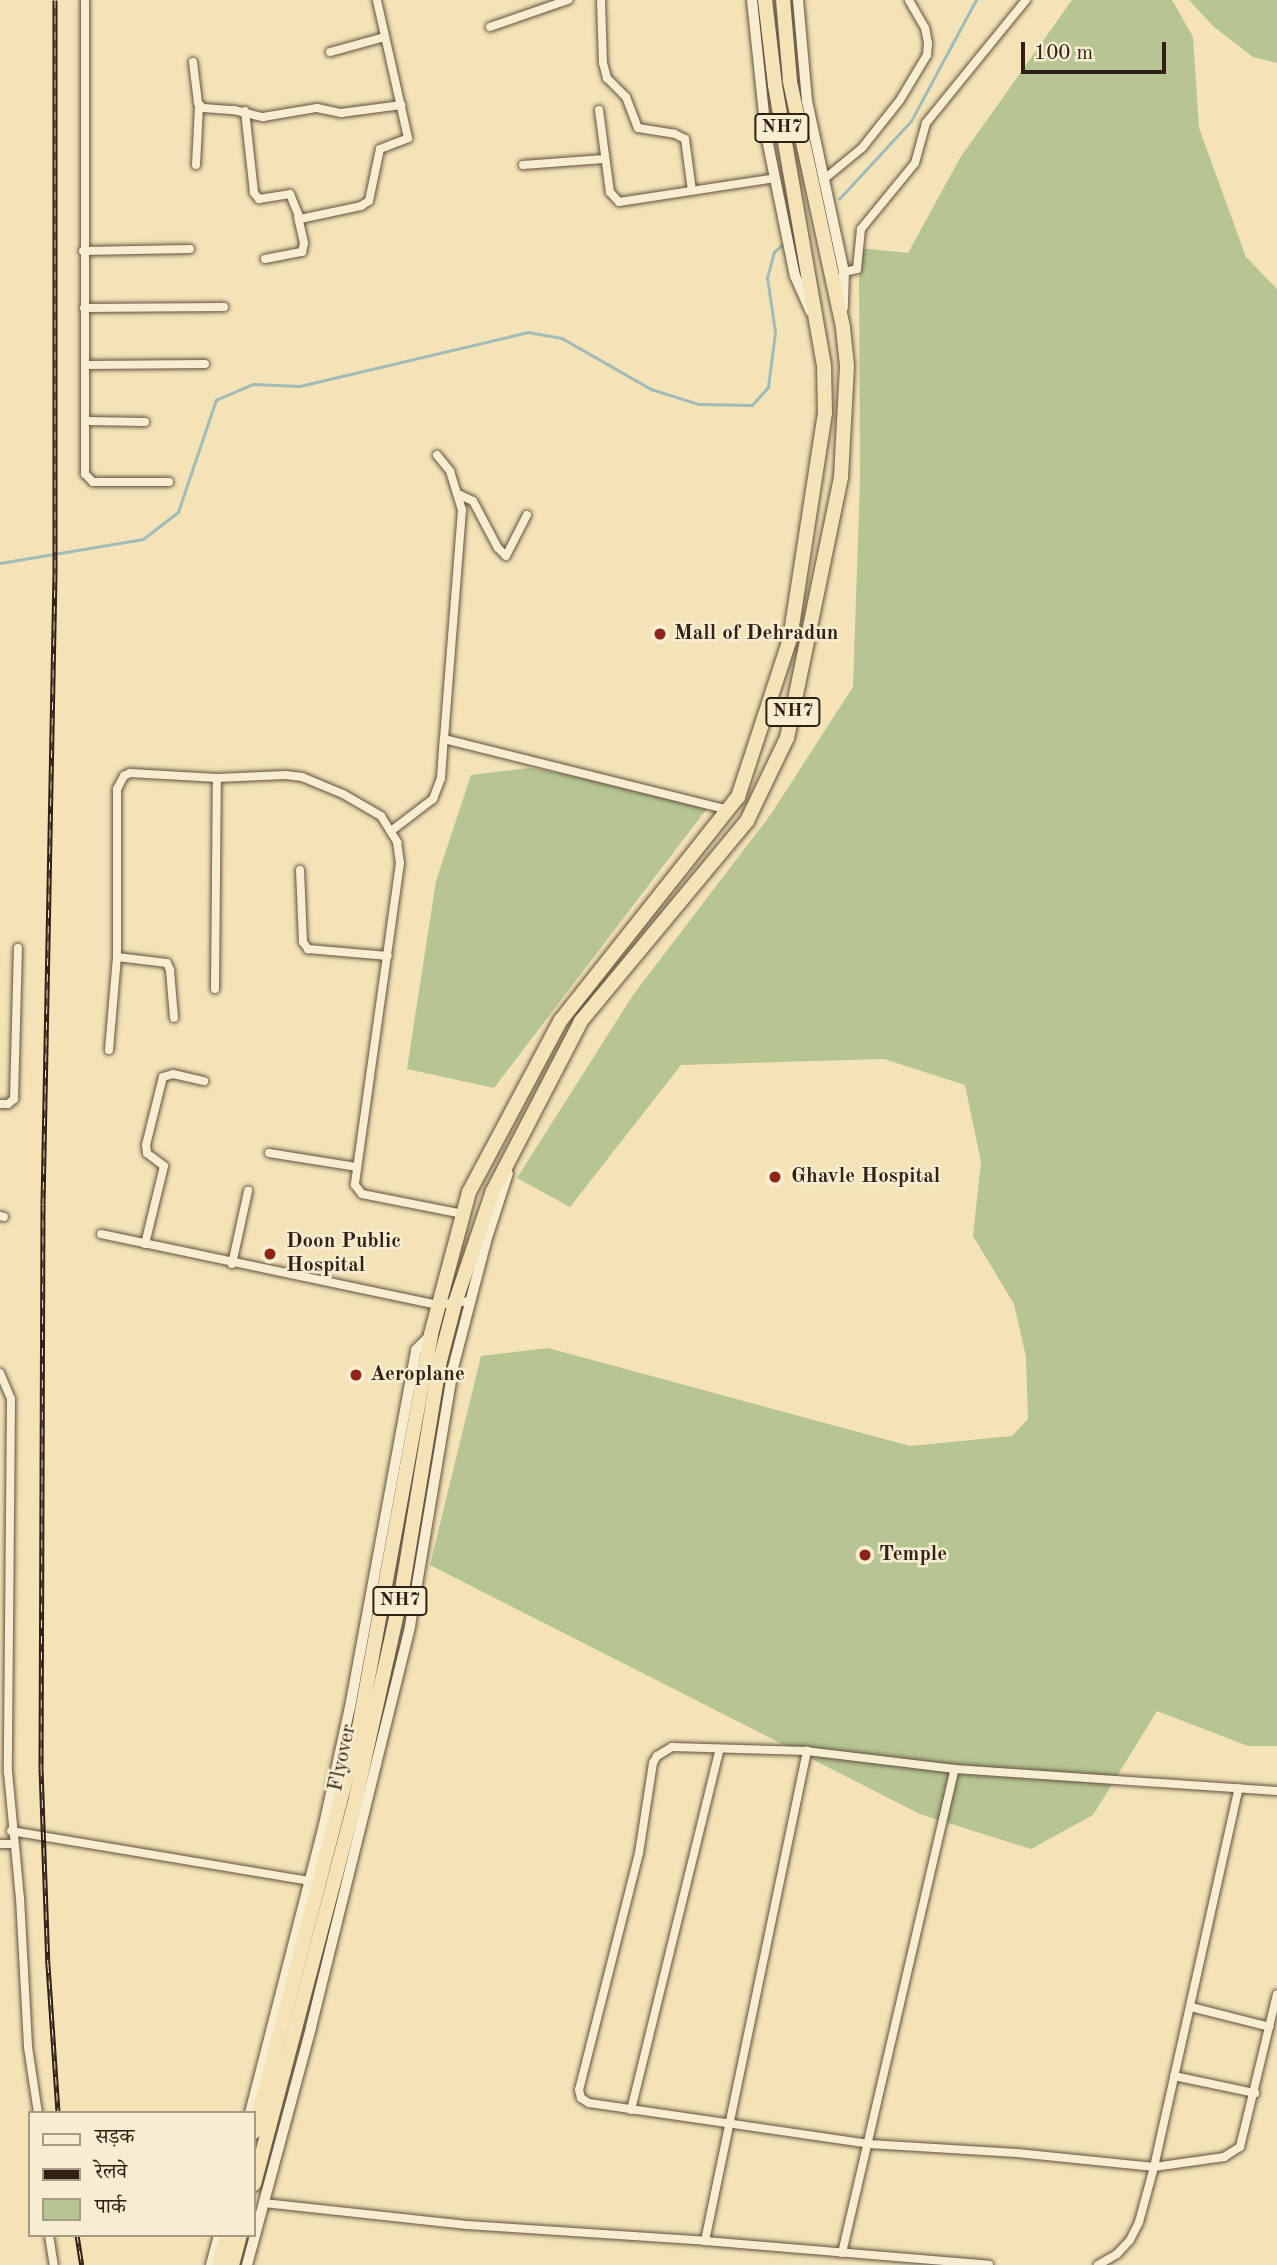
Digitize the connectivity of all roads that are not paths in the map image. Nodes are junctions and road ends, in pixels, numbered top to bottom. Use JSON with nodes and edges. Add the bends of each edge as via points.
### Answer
{"nodes":[{"id":1,"x":85,"y":0,"type":"edge"},
{"id":2,"x":377,"y":0,"type":"edge"},
{"id":3,"x":568,"y":0,"type":"edge"},
{"id":4,"x":601,"y":0,"type":"edge"},
{"id":5,"x":752,"y":0,"type":"edge"},
{"id":6,"x":765,"y":0,"type":"edge"},
{"id":7,"x":783,"y":0,"type":"edge"},
{"id":8,"x":798,"y":0,"type":"edge"},
{"id":9,"x":909,"y":0,"type":"edge"},
{"id":10,"x":1026,"y":0,"type":"edge"},
{"id":11,"x":490,"y":27,"type":"dead end"},
{"id":12,"x":385,"y":37,"type":"junction"},
{"id":13,"x":330,"y":52,"type":"dead end"},
{"id":14,"x":193,"y":62,"type":"dead end"},
{"id":15,"x":401,"y":105,"type":"junction"},
{"id":16,"x":199,"y":106,"type":"junction"},
{"id":17,"x":599,"y":110,"type":"dead end"},
{"id":18,"x":245,"y":111,"type":"junction"},
{"id":19,"x":604,"y":159,"type":"junction"},
{"id":20,"x":197,"y":165,"type":"dead end"},
{"id":21,"x":523,"y":165,"type":"dead end"},
{"id":22,"x":775,"y":178,"type":"junction"},
{"id":23,"x":823,"y":180,"type":"junction"},
{"id":24,"x":692,"y":191,"type":"junction"},
{"id":25,"x":298,"y":218,"type":"junction"},
{"id":26,"x":190,"y":249,"type":"dead end"},
{"id":27,"x":83,"y":251,"type":"junction"},
{"id":28,"x":265,"y":259,"type":"dead end"},
{"id":29,"x":844,"y":272,"type":"junction"},
{"id":30,"x":224,"y":307,"type":"dead end"},
{"id":31,"x":84,"y":309,"type":"junction"},
{"id":32,"x":843,"y":327,"type":"junction"},
{"id":33,"x":819,"y":331,"type":"junction"},
{"id":34,"x":205,"y":364,"type":"dead end"},
{"id":35,"x":86,"y":365,"type":"junction"},
{"id":36,"x":86,"y":421,"type":"junction"},
{"id":37,"x":145,"y":422,"type":"dead end"},
{"id":38,"x":437,"y":455,"type":"dead end"},
{"id":39,"x":169,"y":482,"type":"dead end"},
{"id":40,"x":460,"y":495,"type":"junction"},
{"id":41,"x":527,"y":515,"type":"dead end"},
{"id":42,"x":444,"y":738,"type":"junction"},
{"id":43,"x":217,"y":778,"type":"junction"},
{"id":44,"x":728,"y":810,"type":"junction"},
{"id":45,"x":391,"y":831,"type":"junction"},
{"id":46,"x":300,"y":870,"type":"dead end"},
{"id":47,"x":18,"y":948,"type":"dead end"},
{"id":48,"x":388,"y":956,"type":"junction"},
{"id":49,"x":117,"y":957,"type":"junction"},
{"id":50,"x":215,"y":989,"type":"dead end"},
{"id":51,"x":174,"y":1018,"type":"dead end"},
{"id":52,"x":109,"y":1050,"type":"dead end"},
{"id":53,"x":204,"y":1081,"type":"dead end"},
{"id":54,"x":0,"y":1104,"type":"edge"},
{"id":55,"x":521,"y":1138,"type":"junction"},
{"id":56,"x":269,"y":1153,"type":"dead end"},
{"id":57,"x":356,"y":1167,"type":"junction"},
{"id":58,"x":248,"y":1191,"type":"dead end"},
{"id":59,"x":463,"y":1214,"type":"junction"},
{"id":60,"x":101,"y":1234,"type":"dead end"},
{"id":61,"x":145,"y":1244,"type":"junction"},
{"id":62,"x":232,"y":1264,"type":"junction"},
{"id":63,"x":470,"y":1301,"type":"junction"},
{"id":64,"x":454,"y":1304,"type":"junction"},
{"id":65,"x":437,"y":1305,"type":"junction"},
{"id":66,"x":431,"y":1334,"type":"junction"},
{"id":67,"x":0,"y":1373,"type":"edge"},
{"id":68,"x":11,"y":1451,"type":"junction"},
{"id":69,"x":0,"y":1452,"type":"edge"},
{"id":70,"x":3,"y":1710,"type":"edge"},
{"id":71,"x":720,"y":1748,"type":"junction"},
{"id":72,"x":807,"y":1751,"type":"junction"},
{"id":73,"x":955,"y":1769,"type":"junction"},
{"id":74,"x":4,"y":1772,"type":"edge"},
{"id":75,"x":1239,"y":1788,"type":"junction"},
{"id":76,"x":1277,"y":1791,"type":"edge"},
{"id":77,"x":11,"y":1831,"type":"junction"},
{"id":78,"x":0,"y":1844,"type":"edge"},
{"id":79,"x":13,"y":1844,"type":"junction"},
{"id":80,"x":333,"y":1860,"type":"junction"},
{"id":81,"x":309,"y":1881,"type":"junction"},
{"id":82,"x":1277,"y":1994,"type":"edge"},
{"id":83,"x":1191,"y":2007,"type":"junction"},
{"id":84,"x":1270,"y":2027,"type":"junction"},
{"id":85,"x":1174,"y":2076,"type":"junction"},
{"id":86,"x":1255,"y":2094,"type":"junction"},
{"id":87,"x":631,"y":2110,"type":"junction"},
{"id":88,"x":38,"y":2111,"type":"edge"},
{"id":89,"x":251,"y":2111,"type":"edge"},
{"id":90,"x":729,"y":2122,"type":"junction"},
{"id":91,"x":256,"y":2125,"type":"edge"},
{"id":92,"x":869,"y":2144,"type":"junction"},
{"id":93,"x":1154,"y":2167,"type":"junction"},
{"id":94,"x":256,"y":2176,"type":"edge"},
{"id":95,"x":264,"y":2203,"type":"junction"},
{"id":96,"x":256,"y":2232,"type":"edge"},
{"id":97,"x":49,"y":2237,"type":"edge"},
{"id":98,"x":218,"y":2237,"type":"edge"},
{"id":99,"x":226,"y":2237,"type":"edge"},
{"id":100,"x":239,"y":2237,"type":"edge"},
{"id":101,"x":255,"y":2237,"type":"edge"},
{"id":102,"x":705,"y":2241,"type":"junction"},
{"id":103,"x":842,"y":2253,"type":"junction"},
{"id":104,"x":54,"y":2265,"type":"edge"},
{"id":105,"x":211,"y":2265,"type":"edge"},
{"id":106,"x":219,"y":2265,"type":"edge"},
{"id":107,"x":232,"y":2265,"type":"edge"},
{"id":108,"x":247,"y":2265,"type":"edge"},
{"id":109,"x":989,"y":2265,"type":"edge"},
{"id":110,"x":1098,"y":2265,"type":"edge"}],
"edges":[{"from":1,"to":27,"type":"street"},
{"from":2,"to":12,"type":"street"},
{"from":3,"to":11,"type":"street"},
{"from":4,"to":24,"type":"street","via":[[607,78],[626,97],[638,128],[685,139]]},
{"from":5,"to":22,"type":"street"},
{"from":6,"to":33,"type":"highway","number":"NH7","via":[[775,85]]},
{"from":7,"to":32,"type":"highway","number":"NH7","via":[[790,81]]},
{"from":8,"to":23,"type":"street","via":[[807,101]]},
{"from":9,"to":23,"type":"street","via":[[925,29],[927,55],[900,100],[862,148]]},
{"from":10,"to":29,"type":"street","via":[[926,123],[915,163],[861,229],[857,269]]},
{"from":12,"to":13,"type":"street"},
{"from":12,"to":15,"type":"street"},
{"from":14,"to":16,"type":"street"},
{"from":15,"to":18,"type":"street","via":[[341,113],[317,108],[263,117]]},
{"from":15,"to":25,"type":"street","via":[[408,138],[380,149],[369,201]]},
{"from":16,"to":18,"type":"street"},
{"from":16,"to":20,"type":"street"},
{"from":17,"to":19,"type":"street"},
{"from":18,"to":25,"type":"street","via":[[254,193],[262,200],[290,194]]},
{"from":19,"to":21,"type":"street"},
{"from":19,"to":24,"type":"street","via":[[610,192],[619,201]]},
{"from":22,"to":24,"type":"street"},
{"from":22,"to":33,"type":"street","via":[[795,276]]},
{"from":23,"to":29,"type":"street"},
{"from":25,"to":28,"type":"street","via":[[302,253]]},
{"from":26,"to":27,"type":"street"},
{"from":27,"to":31,"type":"street"},
{"from":29,"to":32,"type":"street"},
{"from":30,"to":31,"type":"street"},
{"from":31,"to":35,"type":"street"},
{"from":32,"to":55,"type":"highway","number":"NH7","via":[[847,402],[841,477],[787,738],[747,821],[582,1021]]},
{"from":33,"to":44,"type":"highway","number":"NH7","via":[[825,413],[790,639],[738,797]]},
{"from":34,"to":35,"type":"street"},
{"from":35,"to":36,"type":"street"},
{"from":36,"to":37,"type":"street"},
{"from":36,"to":39,"type":"street","via":[[85,474],[89,481]]},
{"from":38,"to":40,"type":"street"},
{"from":40,"to":41,"type":"street","via":[[473,501],[506,556]]},
{"from":40,"to":42,"type":"street"},
{"from":42,"to":44,"type":"street"},
{"from":42,"to":45,"type":"street","via":[[441,778],[433,799]]},
{"from":43,"to":45,"type":"street","via":[[302,777],[363,804],[381,816]]},
{"from":43,"to":49,"type":"street","via":[[130,773],[119,782]]},
{"from":43,"to":50,"type":"street"},
{"from":44,"to":59,"type":"highway","number":"NH7","via":[[561,1020],[469,1192]]},
{"from":45,"to":48,"type":"street","via":[[400,863]]},
{"from":46,"to":48,"type":"street","via":[[307,950]]},
{"from":47,"to":54,"type":"street","via":[[14,1099]]},
{"from":48,"to":57,"type":"street"},
{"from":49,"to":51,"type":"street","via":[[167,963]]},
{"from":49,"to":52,"type":"street"},
{"from":53,"to":61,"type":"street","via":[[173,1074],[163,1077],[146,1145],[147,1153],[164,1166]]},
{"from":55,"to":63,"type":"street"},
{"from":55,"to":64,"type":"highway","number":"NH7","via":[[493,1191]]},
{"from":56,"to":57,"type":"street"},
{"from":57,"to":59,"type":"street","via":[[355,1185],[362,1194]]},
{"from":58,"to":62,"type":"street"},
{"from":59,"to":65,"type":"highway","number":"NH7"},
{"from":60,"to":61,"type":"street"},
{"from":61,"to":62,"type":"street"},
{"from":62,"to":65,"type":"street"},
{"from":63,"to":64,"type":"street"},
{"from":63,"to":95,"type":"street","via":[[453,1368],[410,1626]]},
{"from":64,"to":65,"type":"street"},
{"from":64,"to":80,"type":"highway","name":"Flyover","number":"NH7","via":[[401,1596]]},
{"from":65,"to":66,"type":"highway","number":"NH7"},
{"from":66,"to":80,"type":"highway","name":"Flyover","number":"NH7"},
{"from":66,"to":81,"type":"street","via":[[416,1350],[350,1707]]},
{"from":67,"to":68,"type":"street","via":[[11,1399]]},
{"from":68,"to":69,"type":"street"},
{"from":68,"to":70,"type":"street"},
{"from":70,"to":74,"type":"street"},
{"from":71,"to":72,"type":"street"},
{"from":71,"to":87,"type":"street"},
{"from":71,"to":87,"type":"street","via":[[672,1747],[653,1763],[639,1853],[579,2090],[589,2103]]},
{"from":72,"to":73,"type":"street"},
{"from":72,"to":90,"type":"street"},
{"from":73,"to":75,"type":"street"},
{"from":73,"to":92,"type":"street"},
{"from":74,"to":77,"type":"street"},
{"from":75,"to":76,"type":"street"},
{"from":75,"to":83,"type":"street"},
{"from":77,"to":79,"type":"street"},
{"from":77,"to":81,"type":"street"},
{"from":78,"to":79,"type":"street"},
{"from":79,"to":88,"type":"street","via":[[28,2047]]},
{"from":80,"to":91,"type":"highway","name":"Flyover","number":"NH7"},
{"from":80,"to":94,"type":"highway","name":"Flyover","number":"NH7"},
{"from":81,"to":89,"type":"street"},
{"from":82,"to":84,"type":"street"},
{"from":83,"to":84,"type":"street"},
{"from":83,"to":85,"type":"street"},
{"from":84,"to":86,"type":"street"},
{"from":85,"to":86,"type":"street"},
{"from":85,"to":93,"type":"street"},
{"from":86,"to":93,"type":"street","via":[[1244,2139],[1233,2153]]},
{"from":87,"to":90,"type":"street"},
{"from":90,"to":92,"type":"street"},
{"from":90,"to":102,"type":"street"},
{"from":92,"to":93,"type":"street"},
{"from":92,"to":103,"type":"street"},
{"from":93,"to":110,"type":"street","via":[[1130,2239]]},
{"from":95,"to":96,"type":"street"},
{"from":95,"to":102,"type":"street","via":[[467,2225]]},
{"from":97,"to":104,"type":"street"},
{"from":98,"to":105,"type":"street"},
{"from":99,"to":106,"type":"highway"},
{"from":100,"to":107,"type":"highway"},
{"from":101,"to":108,"type":"street"},
{"from":102,"to":103,"type":"street"},
{"from":103,"to":109,"type":"street"}]}
